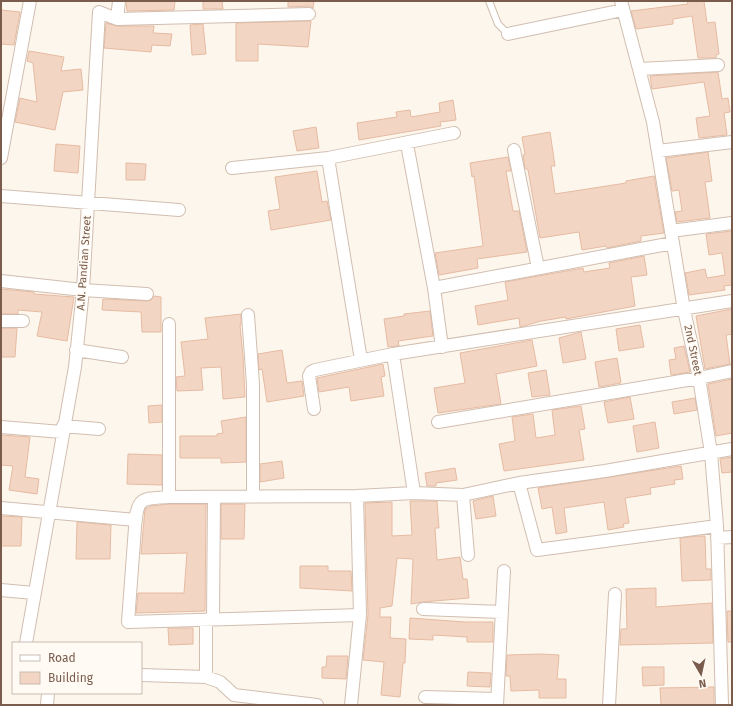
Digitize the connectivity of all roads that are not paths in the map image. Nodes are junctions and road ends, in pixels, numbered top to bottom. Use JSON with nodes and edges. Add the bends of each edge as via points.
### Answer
{"nodes":[{"id":1,"x":30,"y":1,"type":"edge"},
{"id":2,"x":119,"y":1,"type":"edge"},
{"id":3,"x":488,"y":1,"type":"edge"},
{"id":4,"x":622,"y":5,"type":"edge"},
{"id":5,"x":309,"y":14,"type":"dead end"},
{"id":6,"x":117,"y":19,"type":"junction"},
{"id":7,"x":508,"y":34,"type":"joint"},
{"id":8,"x":718,"y":65,"type":"dead end"},
{"id":9,"x":639,"y":69,"type":"junction"},
{"id":10,"x":454,"y":133,"type":"dead end"},
{"id":11,"x":732,"y":142,"type":"edge"},
{"id":12,"x":407,"y":144,"type":"junction"},
{"id":13,"x":514,"y":150,"type":"dead end"},
{"id":14,"x":658,"y":151,"type":"junction"},
{"id":15,"x":1,"y":158,"type":"edge"},
{"id":16,"x":328,"y":158,"type":"junction"},
{"id":17,"x":232,"y":168,"type":"dead end"},
{"id":18,"x":1,"y":196,"type":"edge"},
{"id":19,"x":88,"y":202,"type":"junction"},
{"id":20,"x":179,"y":210,"type":"dead end"},
{"id":21,"x":732,"y":223,"type":"edge"},
{"id":22,"x":671,"y":231,"type":"junction"},
{"id":23,"x":673,"y":243,"type":"junction"},
{"id":24,"x":538,"y":268,"type":"junction"},
{"id":25,"x":1,"y":281,"type":"edge"},
{"id":26,"x":434,"y":288,"type":"junction"},
{"id":27,"x":83,"y":290,"type":"junction"},
{"id":28,"x":147,"y":294,"type":"dead end"},
{"id":29,"x":732,"y":301,"type":"edge"},
{"id":30,"x":684,"y":310,"type":"junction"},
{"id":31,"x":248,"y":315,"type":"dead end"},
{"id":32,"x":1,"y":321,"type":"edge"},
{"id":33,"x":23,"y":321,"type":"dead end"},
{"id":34,"x":169,"y":324,"type":"dead end"},
{"id":35,"x":442,"y":348,"type":"junction"},
{"id":36,"x":76,"y":350,"type":"junction"},
{"id":37,"x":393,"y":354,"type":"junction"},
{"id":38,"x":122,"y":357,"type":"dead end"},
{"id":39,"x":361,"y":360,"type":"junction"},
{"id":40,"x":732,"y":371,"type":"edge"},
{"id":41,"x":699,"y":378,"type":"junction"},
{"id":42,"x":314,"y":409,"type":"dead end"},
{"id":43,"x":438,"y":422,"type":"dead end"},
{"id":44,"x":1,"y":427,"type":"edge"},
{"id":45,"x":63,"y":429,"type":"junction"},
{"id":46,"x":99,"y":429,"type":"dead end"},
{"id":47,"x":732,"y":449,"type":"edge"},
{"id":48,"x":711,"y":453,"type":"junction"},
{"id":49,"x":519,"y":483,"type":"junction"},
{"id":50,"x":414,"y":493,"type":"junction"},
{"id":51,"x":463,"y":495,"type":"junction"},
{"id":52,"x":214,"y":496,"type":"junction"},
{"id":53,"x":253,"y":496,"type":"junction"},
{"id":54,"x":357,"y":496,"type":"junction"},
{"id":55,"x":169,"y":497,"type":"junction"},
{"id":56,"x":1,"y":508,"type":"edge"},
{"id":57,"x":50,"y":513,"type":"junction"},
{"id":58,"x":136,"y":514,"type":"junction"},
{"id":59,"x":717,"y":532,"type":"junction"},
{"id":60,"x":732,"y":538,"type":"edge"},
{"id":61,"x":468,"y":555,"type":"dead end"},
{"id":62,"x":504,"y":571,"type":"dead end"},
{"id":63,"x":1,"y":590,"type":"edge"},
{"id":64,"x":34,"y":592,"type":"junction"},
{"id":65,"x":616,"y":594,"type":"dead end"},
{"id":66,"x":726,"y":606,"type":"edge"},
{"id":67,"x":423,"y":608,"type":"dead end"},
{"id":68,"x":502,"y":612,"type":"junction"},
{"id":69,"x":360,"y":615,"type":"junction"},
{"id":70,"x":209,"y":620,"type":"junction"},
{"id":71,"x":26,"y":642,"type":"edge"},
{"id":72,"x":727,"y":671,"type":"edge"},
{"id":73,"x":142,"y":675,"type":"edge"},
{"id":74,"x":206,"y":677,"type":"junction"},
{"id":75,"x":48,"y":694,"type":"edge"},
{"id":76,"x":425,"y":697,"type":"dead end"},
{"id":77,"x":497,"y":702,"type":"edge"},
{"id":78,"x":47,"y":705,"type":"edge"},
{"id":79,"x":317,"y":705,"type":"edge"},
{"id":80,"x":350,"y":705,"type":"edge"},
{"id":81,"x":609,"y":705,"type":"edge"},
{"id":82,"x":722,"y":705,"type":"edge"}],
"edges":[{"from":1,"to":15,"type":"street"},
{"from":2,"to":6,"type":"street"},
{"from":3,"to":7,"type":"lane","via":[[498,24]]},
{"from":4,"to":7,"type":"street"},
{"from":4,"to":9,"type":"street","name":"2nd Street"},
{"from":5,"to":6,"type":"street"},
{"from":6,"to":19,"type":"street","name":"A.N. Pandian Street","via":[[99,12]]},
{"from":8,"to":9,"type":"street"},
{"from":9,"to":14,"type":"street","name":"2nd Street"},
{"from":10,"to":12,"type":"street"},
{"from":11,"to":14,"type":"street"},
{"from":12,"to":16,"type":"street"},
{"from":12,"to":26,"type":"street"},
{"from":13,"to":24,"type":"street"},
{"from":14,"to":22,"type":"street","name":"2nd Street"},
{"from":16,"to":17,"type":"street"},
{"from":16,"to":39,"type":"street"},
{"from":18,"to":19,"type":"street"},
{"from":19,"to":20,"type":"street"},
{"from":19,"to":27,"type":"street","name":"A.N. Pandian Street"},
{"from":21,"to":22,"type":"street"},
{"from":22,"to":23,"type":"street","name":"2nd Street"},
{"from":23,"to":24,"type":"street"},
{"from":23,"to":30,"type":"street","name":"2nd Street"},
{"from":24,"to":26,"type":"street"},
{"from":25,"to":27,"type":"street"},
{"from":26,"to":35,"type":"street"},
{"from":27,"to":28,"type":"street"},
{"from":27,"to":36,"type":"street","name":"A.N. Pandian Street"},
{"from":29,"to":30,"type":"street"},
{"from":30,"to":35,"type":"street"},
{"from":30,"to":41,"type":"street","name":"2nd Street"},
{"from":31,"to":53,"type":"street","via":[[253,384]]},
{"from":32,"to":33,"type":"street"},
{"from":34,"to":55,"type":"street"},
{"from":35,"to":37,"type":"street"},
{"from":36,"to":38,"type":"street"},
{"from":36,"to":45,"type":"street","name":"A.N. Pandian Street"},
{"from":37,"to":39,"type":"street"},
{"from":37,"to":50,"type":"street"},
{"from":39,"to":42,"type":"street","via":[[311,372],[309,376]]},
{"from":40,"to":41,"type":"street"},
{"from":41,"to":43,"type":"street"},
{"from":41,"to":48,"type":"street","name":"2nd Street"},
{"from":44,"to":45,"type":"street"},
{"from":45,"to":46,"type":"street"},
{"from":45,"to":57,"type":"street","name":"A.N. Pandian Street"},
{"from":47,"to":48,"type":"street"},
{"from":48,"to":49,"type":"street"},
{"from":48,"to":59,"type":"street","name":"2nd Street"},
{"from":49,"to":51,"type":"street"},
{"from":49,"to":59,"type":"street","via":[[537,550]]},
{"from":50,"to":51,"type":"street"},
{"from":50,"to":54,"type":"street"},
{"from":51,"to":61,"type":"street"},
{"from":52,"to":53,"type":"street"},
{"from":52,"to":55,"type":"street"},
{"from":52,"to":70,"type":"street"},
{"from":53,"to":54,"type":"street"},
{"from":54,"to":69,"type":"street"},
{"from":55,"to":58,"type":"street","via":[[141,501]]},
{"from":56,"to":57,"type":"street"},
{"from":57,"to":58,"type":"street","via":[[136,520]]},
{"from":57,"to":64,"type":"street","name":"A.N. Pandian Street"},
{"from":58,"to":70,"type":"street","via":[[128,622]]},
{"from":59,"to":60,"type":"street"},
{"from":59,"to":66,"type":"street","name":"2nd Street"},
{"from":62,"to":68,"type":"street"},
{"from":63,"to":64,"type":"street"},
{"from":64,"to":71,"type":"street","name":"A.N. Pandian Street"},
{"from":65,"to":81,"type":"street"},
{"from":66,"to":72,"type":"street","name":"2nd Street"},
{"from":67,"to":68,"type":"street"},
{"from":68,"to":77,"type":"street"},
{"from":69,"to":70,"type":"street"},
{"from":69,"to":80,"type":"street"},
{"from":70,"to":74,"type":"street"},
{"from":72,"to":82,"type":"street","name":"2nd Street"},
{"from":73,"to":74,"type":"street"},
{"from":74,"to":79,"type":"street","via":[[220,682],[234,695]]},
{"from":75,"to":78,"type":"street"},
{"from":76,"to":77,"type":"street"}]}
